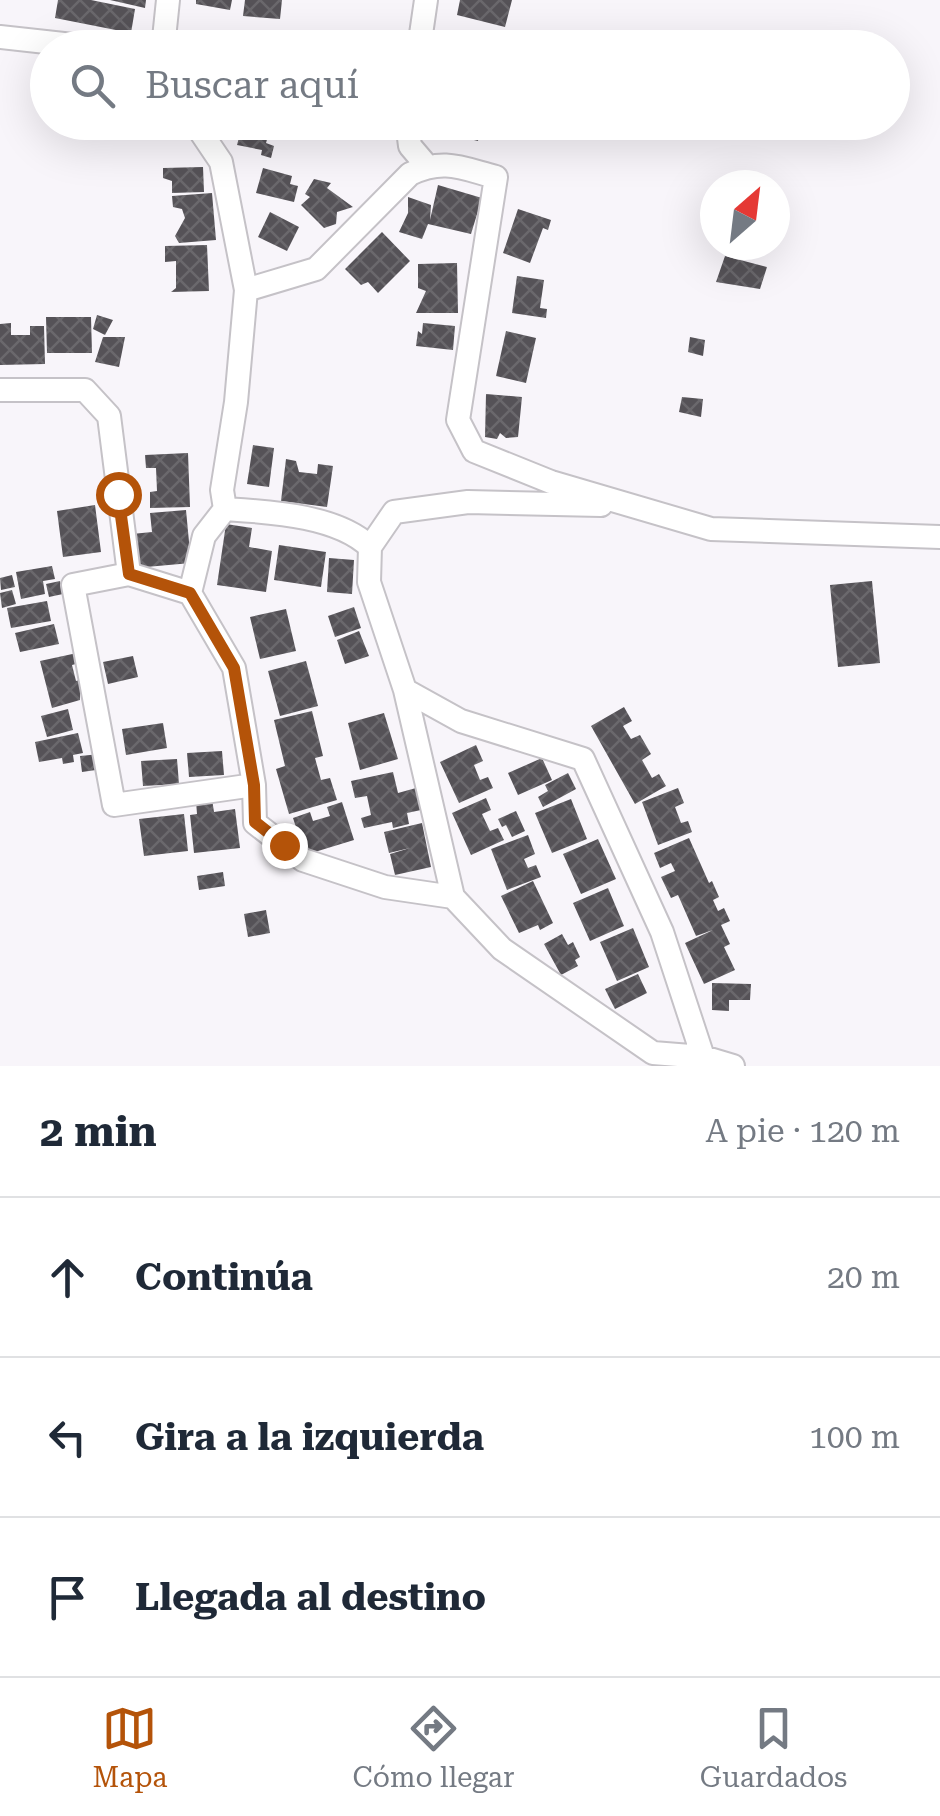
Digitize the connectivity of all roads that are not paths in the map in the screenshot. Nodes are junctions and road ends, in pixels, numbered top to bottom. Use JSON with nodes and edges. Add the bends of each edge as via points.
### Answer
{"nodes":[{"id":1,"x":168,"y":0,"type":"edge"},
{"id":2,"x":426,"y":0,"type":"edge"},
{"id":3,"x":165,"y":30,"type":"edge"},
{"id":4,"x":422,"y":30,"type":"edge"},
{"id":5,"x":0,"y":36,"type":"edge"},
{"id":6,"x":30,"y":40,"type":"edge"},
{"id":7,"x":206,"y":140,"type":"edge"},
{"id":8,"x":409,"y":140,"type":"edge"},
{"id":9,"x":426,"y":166,"type":"junction"},
{"id":10,"x":246,"y":290,"type":"junction"},
{"id":11,"x":0,"y":390,"type":"edge"},
{"id":12,"x":630,"y":505,"type":"junction"},
{"id":13,"x":226,"y":508,"type":"junction"},
{"id":14,"x":940,"y":537,"type":"edge"},
{"id":15,"x":370,"y":547,"type":"junction"},
{"id":16,"x":129,"y":574,"type":"junction"},
{"id":17,"x":190,"y":593,"type":"junction"},
{"id":18,"x":405,"y":690,"type":"junction"},
{"id":19,"x":254,"y":785,"type":"junction"},
{"id":20,"x":453,"y":897,"type":"junction"},
{"id":21,"x":703,"y":1057,"type":"junction"},
{"id":22,"x":647,"y":1059,"type":"edge"},
{"id":23,"x":734,"y":1066,"type":"edge"}],
"edges":[{"from":1,"to":3,"type":"street"},
{"from":2,"to":4,"type":"street"},
{"from":5,"to":6,"type":"street"},
{"from":7,"to":10,"type":"street","via":[[220,162]]},
{"from":8,"to":9,"type":"street"},
{"from":9,"to":10,"type":"street","via":[[410,174],[316,269]]},
{"from":9,"to":12,"type":"street","via":[[440,162],[496,177],[458,420],[474,451]]},
{"from":10,"to":13,"type":"street","via":[[222,490]]},
{"from":11,"to":16,"type":"street","via":[[85,390],[109,416]]},
{"from":12,"to":14,"type":"street","via":[[710,529]]},
{"from":12,"to":15,"type":"street","via":[[468,502],[394,512]]},
{"from":13,"to":15,"type":"street","via":[[291,514],[360,537]]},
{"from":13,"to":17,"type":"street","via":[[204,536]]},
{"from":15,"to":18,"type":"street","via":[[369,582]]},
{"from":16,"to":17,"type":"street"},
{"from":16,"to":19,"type":"street","via":[[73,585],[114,805]]},
{"from":17,"to":19,"type":"street","via":[[234,668]]},
{"from":18,"to":20,"type":"street"},
{"from":18,"to":21,"type":"street","via":[[462,722],[583,759],[662,932]]},
{"from":19,"to":20,"type":"street","via":[[255,822],[303,860],[385,887]]},
{"from":20,"to":22,"type":"street","via":[[502,948]]},
{"from":21,"to":22,"type":"street"},
{"from":21,"to":23,"type":"street"}]}
